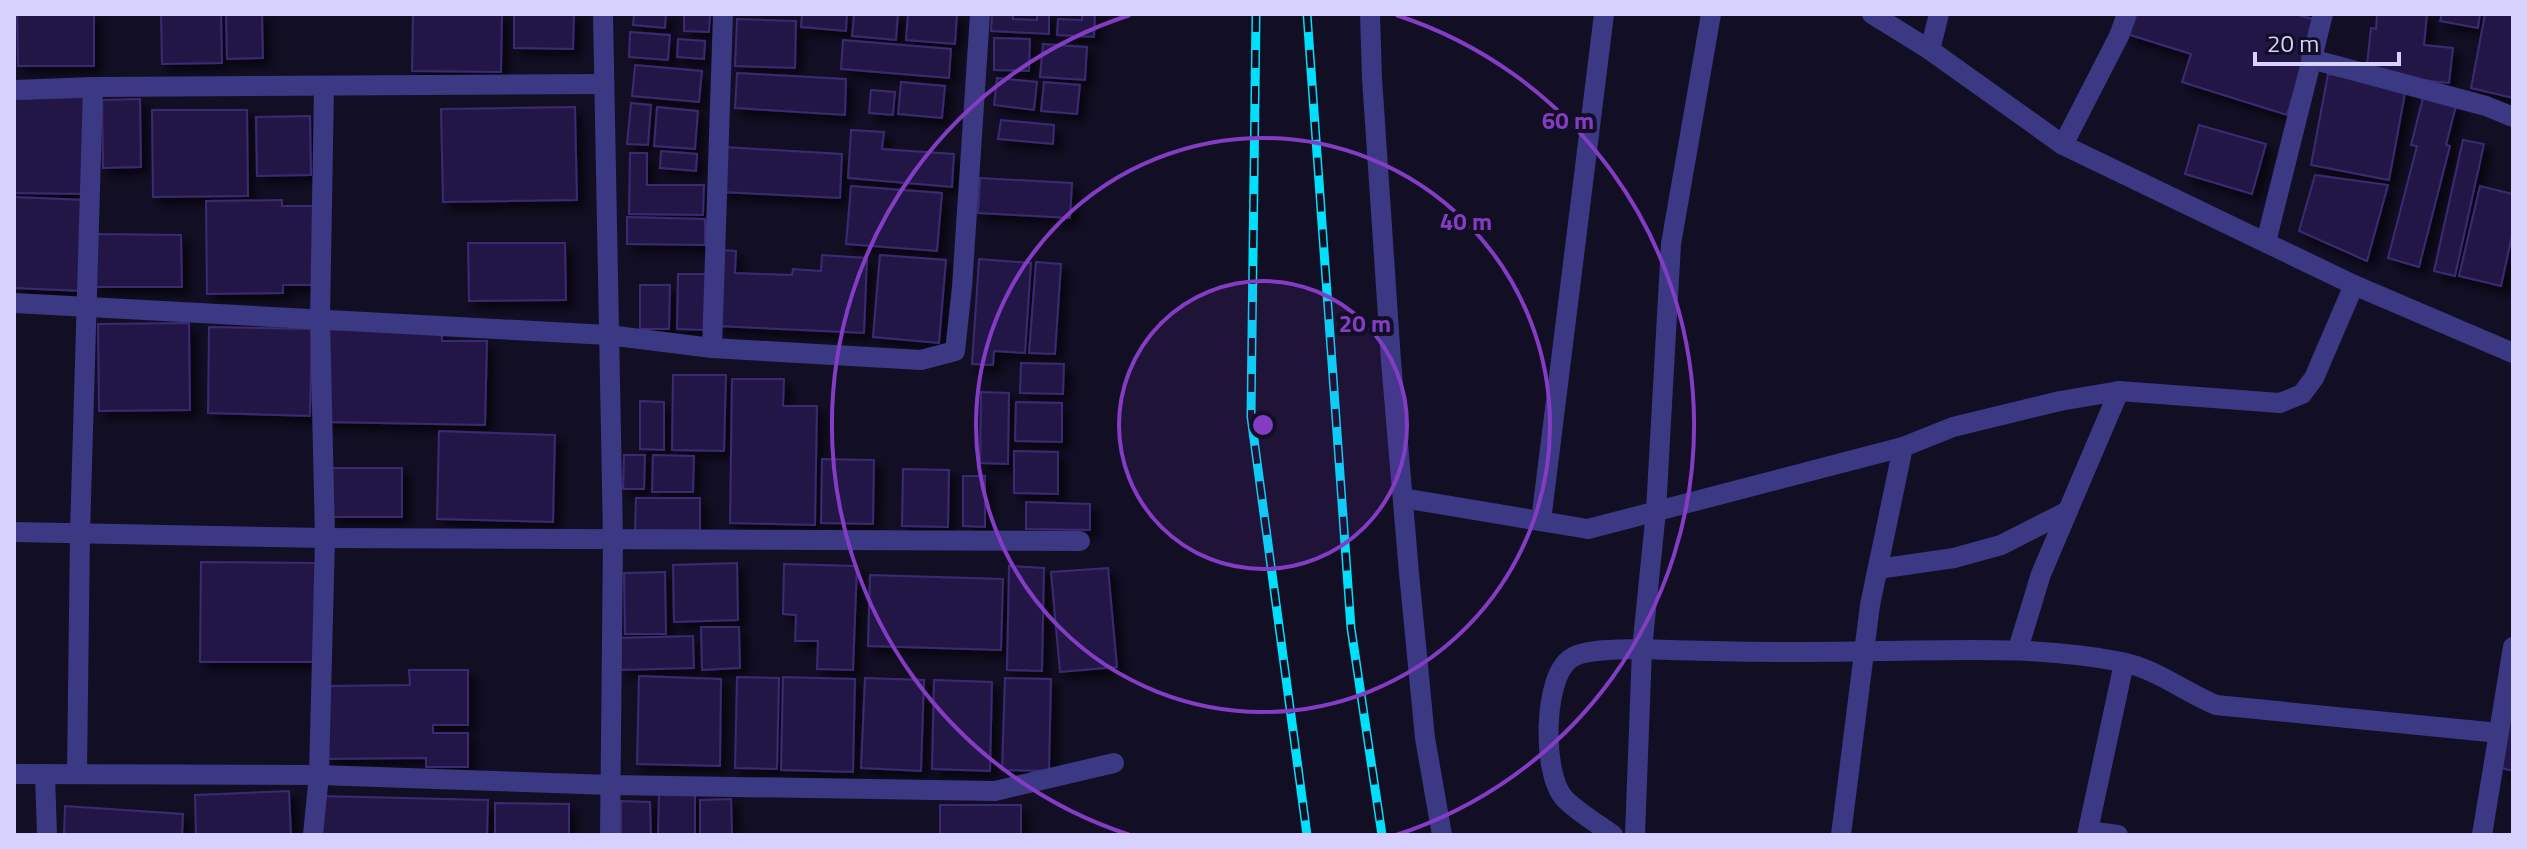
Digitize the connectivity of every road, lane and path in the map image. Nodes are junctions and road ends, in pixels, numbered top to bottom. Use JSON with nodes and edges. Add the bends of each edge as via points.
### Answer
{"nodes":[{"id":1,"x":603,"y":14,"type":"edge"},
{"id":2,"x":723,"y":14,"type":"edge"},
{"id":3,"x":980,"y":14,"type":"edge"},
{"id":4,"x":1370,"y":14,"type":"edge"},
{"id":5,"x":1604,"y":14,"type":"edge"},
{"id":6,"x":1711,"y":14,"type":"edge"},
{"id":7,"x":1872,"y":14,"type":"edge"},
{"id":8,"x":1939,"y":14,"type":"edge"},
{"id":9,"x":2127,"y":14,"type":"edge"},
{"id":10,"x":2323,"y":14,"type":"edge"},
{"id":11,"x":1930,"y":50,"type":"junction"},
{"id":12,"x":2311,"y":59,"type":"junction"},
{"id":13,"x":603,"y":84,"type":"junction"},
{"id":14,"x":93,"y":87,"type":"junction"},
{"id":15,"x":324,"y":87,"type":"junction"},
{"id":16,"x":14,"y":90,"type":"edge"},
{"id":17,"x":2513,"y":117,"type":"edge"},
{"id":18,"x":2063,"y":145,"type":"junction"},
{"id":19,"x":2266,"y":242,"type":"junction"},
{"id":20,"x":2354,"y":285,"type":"junction"},
{"id":21,"x":14,"y":303,"type":"edge"},
{"id":22,"x":86,"y":307,"type":"junction"},
{"id":23,"x":320,"y":319,"type":"junction"},
{"id":24,"x":608,"y":335,"type":"junction"},
{"id":25,"x":712,"y":348,"type":"junction"},
{"id":26,"x":2513,"y":353,"type":"edge"},
{"id":27,"x":2119,"y":391,"type":"junction"},
{"id":28,"x":1903,"y":447,"type":"junction"},
{"id":29,"x":1403,"y":498,"type":"junction"},
{"id":30,"x":1656,"y":511,"type":"junction"},
{"id":31,"x":2068,"y":511,"type":"junction"},
{"id":32,"x":1541,"y":521,"type":"junction"},
{"id":33,"x":14,"y":532,"type":"edge"},
{"id":34,"x":80,"y":533,"type":"junction"},
{"id":35,"x":325,"y":538,"type":"junction"},
{"id":36,"x":613,"y":539,"type":"junction"},
{"id":37,"x":1080,"y":541,"type":"dead end"},
{"id":38,"x":1878,"y":569,"type":"junction"},
{"id":39,"x":2513,"y":647,"type":"edge"},
{"id":40,"x":1642,"y":649,"type":"junction"},
{"id":41,"x":2018,"y":649,"type":"junction"},
{"id":42,"x":1864,"y":652,"type":"junction"},
{"id":43,"x":2124,"y":663,"type":"junction"},
{"id":44,"x":2499,"y":733,"type":"junction"},
{"id":45,"x":1114,"y":763,"type":"dead end"},
{"id":46,"x":14,"y":774,"type":"edge"},
{"id":47,"x":45,"y":774,"type":"junction"},
{"id":48,"x":77,"y":774,"type":"junction"},
{"id":49,"x":319,"y":775,"type":"junction"},
{"id":50,"x":611,"y":785,"type":"junction"},
{"id":51,"x":2088,"y":833,"type":"edge"},
{"id":52,"x":47,"y":835,"type":"edge"},
{"id":53,"x":313,"y":835,"type":"edge"},
{"id":54,"x":610,"y":835,"type":"edge"},
{"id":55,"x":1442,"y":835,"type":"edge"},
{"id":56,"x":1613,"y":835,"type":"edge"},
{"id":57,"x":1635,"y":835,"type":"edge"},
{"id":58,"x":1841,"y":835,"type":"edge"},
{"id":59,"x":2118,"y":835,"type":"edge"},
{"id":60,"x":2482,"y":835,"type":"edge"}],
"edges":[{"from":1,"to":13,"type":"street"},
{"from":2,"to":25,"type":"street"},
{"from":3,"to":25,"type":"street","via":[[955,351],[921,360]]},
{"from":4,"to":29,"type":"street"},
{"from":5,"to":32,"type":"street"},
{"from":6,"to":30,"type":"street","via":[[1671,244]]},
{"from":7,"to":11,"type":"street"},
{"from":8,"to":11,"type":"street"},
{"from":9,"to":18,"type":"street"},
{"from":10,"to":12,"type":"street"},
{"from":11,"to":18,"type":"street"},
{"from":12,"to":17,"type":"street"},
{"from":12,"to":19,"type":"street"},
{"from":13,"to":15,"type":"street"},
{"from":13,"to":24,"type":"street"},
{"from":14,"to":15,"type":"street"},
{"from":14,"to":16,"type":"street"},
{"from":14,"to":22,"type":"street"},
{"from":15,"to":23,"type":"street"},
{"from":18,"to":19,"type":"street"},
{"from":19,"to":20,"type":"street"},
{"from":20,"to":26,"type":"street"},
{"from":20,"to":27,"type":"street","via":[[2302,394],[2280,403],[2259,403]]},
{"from":21,"to":22,"type":"street"},
{"from":22,"to":23,"type":"street"},
{"from":22,"to":34,"type":"street"},
{"from":23,"to":24,"type":"street"},
{"from":23,"to":35,"type":"street"},
{"from":24,"to":25,"type":"street"},
{"from":24,"to":36,"type":"street"},
{"from":27,"to":28,"type":"street","via":[[1953,427]]},
{"from":27,"to":31,"type":"street"},
{"from":28,"to":30,"type":"street"},
{"from":28,"to":38,"type":"street"},
{"from":29,"to":32,"type":"street"},
{"from":29,"to":55,"type":"street","via":[[1425,738]]},
{"from":30,"to":32,"type":"street","via":[[1588,529]]},
{"from":30,"to":40,"type":"street"},
{"from":31,"to":38,"type":"street","via":[[2001,545]]},
{"from":31,"to":41,"type":"street"},
{"from":33,"to":34,"type":"street"},
{"from":34,"to":35,"type":"street"},
{"from":34,"to":48,"type":"street"},
{"from":35,"to":36,"type":"street"},
{"from":35,"to":49,"type":"street"},
{"from":36,"to":37,"type":"street"},
{"from":36,"to":50,"type":"street"},
{"from":38,"to":42,"type":"street"},
{"from":39,"to":44,"type":"street"},
{"from":40,"to":42,"type":"street"},
{"from":40,"to":56,"type":"street","via":[[1571,658],[1557,672],[1548,729],[1550,761],[1562,796]]},
{"from":40,"to":57,"type":"street"},
{"from":41,"to":42,"type":"street"},
{"from":41,"to":43,"type":"street"},
{"from":42,"to":58,"type":"street"},
{"from":43,"to":44,"type":"street","via":[[2216,705]]},
{"from":43,"to":51,"type":"street"},
{"from":44,"to":60,"type":"street"},
{"from":45,"to":50,"type":"street","via":[[995,791]]},
{"from":46,"to":47,"type":"street"},
{"from":47,"to":48,"type":"street"},
{"from":47,"to":52,"type":"street"},
{"from":48,"to":49,"type":"street"},
{"from":49,"to":50,"type":"street"},
{"from":49,"to":53,"type":"street"},
{"from":50,"to":54,"type":"street"},
{"from":51,"to":59,"type":"street"}]}
